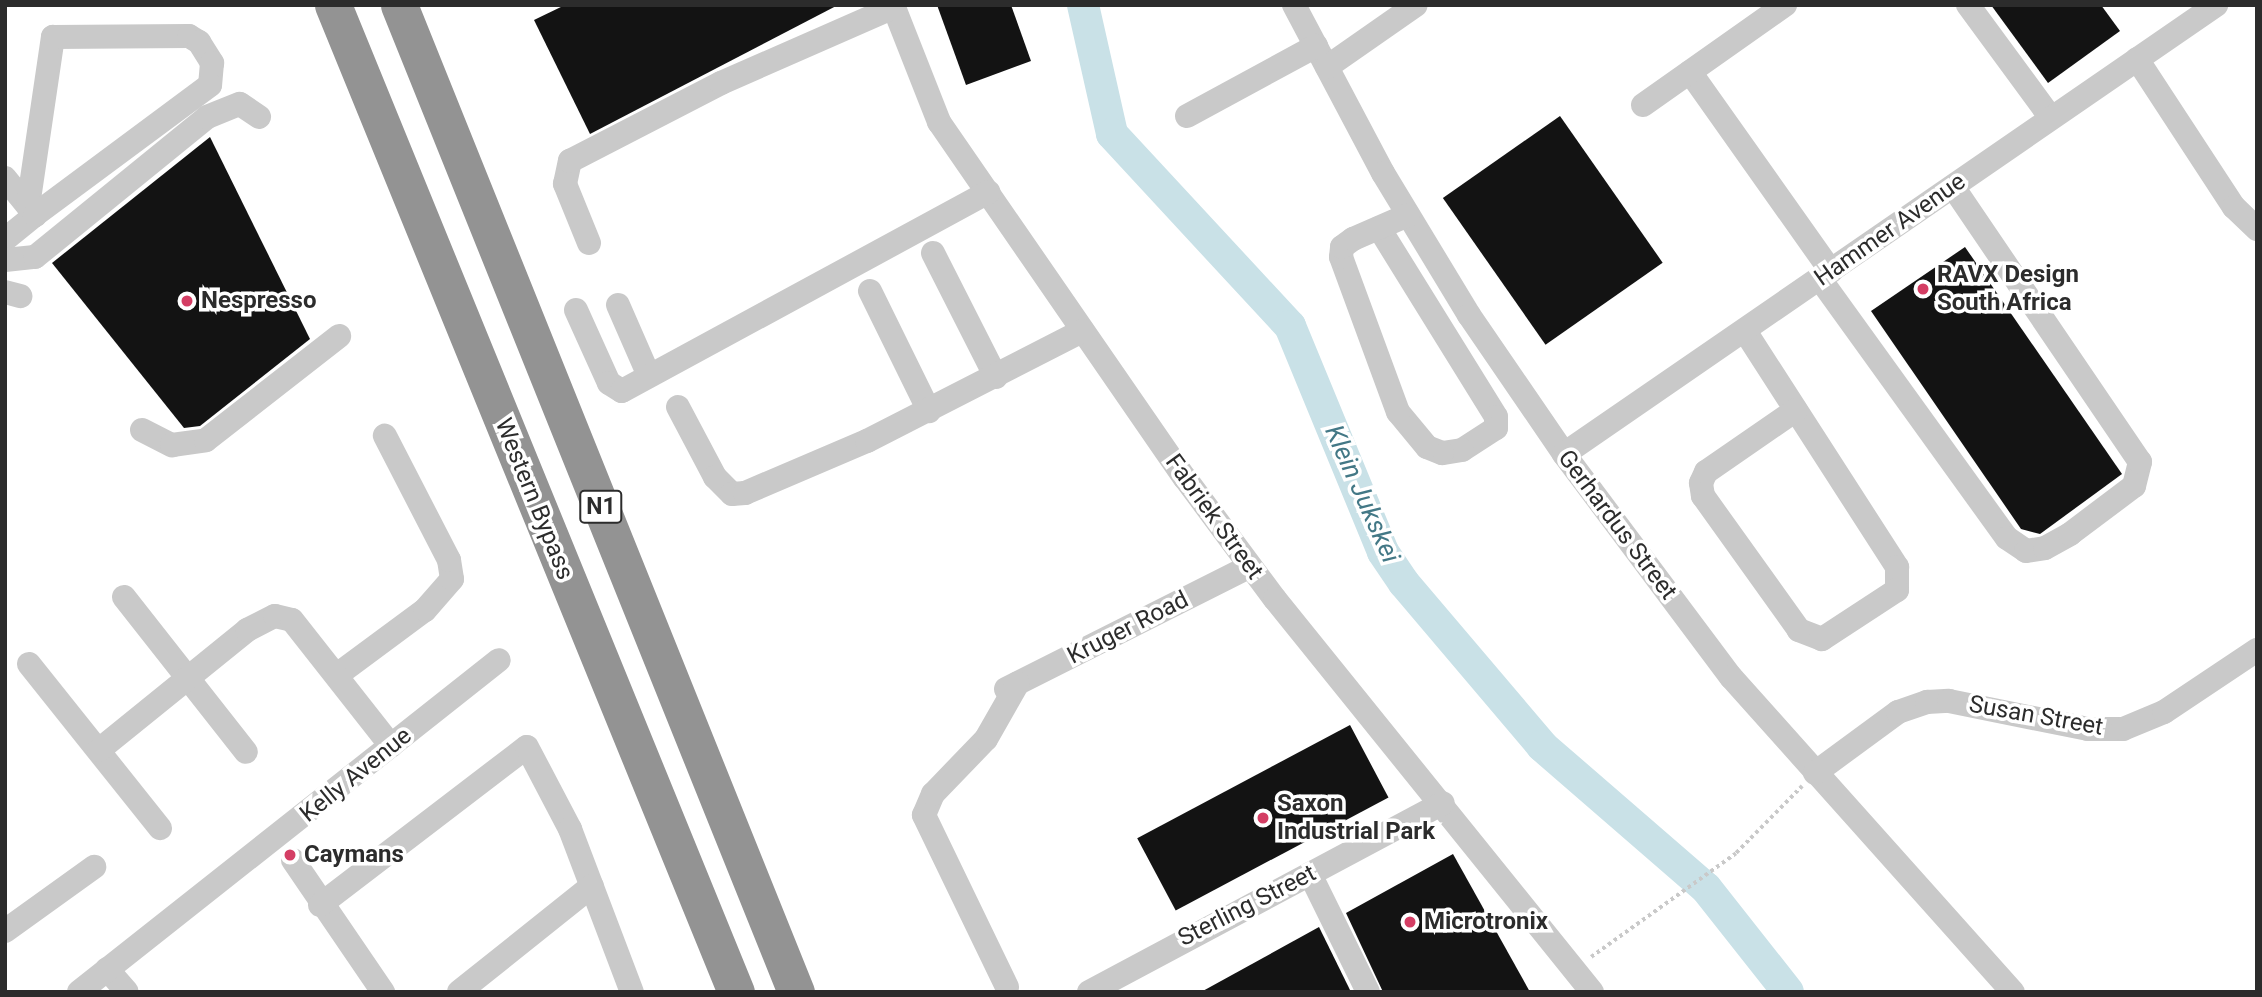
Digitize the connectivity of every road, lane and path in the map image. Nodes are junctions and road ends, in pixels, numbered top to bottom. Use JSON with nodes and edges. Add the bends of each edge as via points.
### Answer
{"nodes":[{"id":1,"x":1294,"y":5,"type":"edge"},
{"id":2,"x":1416,"y":5,"type":"edge"},
{"id":3,"x":1785,"y":5,"type":"edge"},
{"id":4,"x":1968,"y":5,"type":"edge"},
{"id":5,"x":893,"y":6,"type":"edge"},
{"id":6,"x":2203,"y":8,"type":"edge"},
{"id":7,"x":402,"y":14,"type":"edge"},
{"id":8,"x":337,"y":16,"type":"edge"},
{"id":9,"x":1321,"y":56,"type":"junction"},
{"id":10,"x":2137,"y":59,"type":"junction"},
{"id":11,"x":1690,"y":72,"type":"junction"},
{"id":12,"x":1643,"y":105,"type":"dead end"},
{"id":13,"x":1187,"y":116,"type":"dead end"},
{"id":14,"x":259,"y":117,"type":"dead end"},
{"id":15,"x":2051,"y":118,"type":"junction"},
{"id":16,"x":5,"y":178,"type":"edge"},
{"id":17,"x":1953,"y":187,"type":"junction"},
{"id":18,"x":988,"y":192,"type":"junction"},
{"id":19,"x":32,"y":211,"type":"junction"},
{"id":20,"x":1408,"y":215,"type":"junction"},
{"id":21,"x":1379,"y":228,"type":"junction"},
{"id":22,"x":2257,"y":229,"type":"edge"},
{"id":23,"x":5,"y":239,"type":"edge"},
{"id":24,"x":589,"y":243,"type":"dead end"},
{"id":25,"x":933,"y":253,"type":"dead end"},
{"id":26,"x":5,"y":260,"type":"edge"},
{"id":27,"x":1825,"y":275,"type":"junction"},
{"id":28,"x":870,"y":291,"type":"dead end"},
{"id":29,"x":618,"y":304,"type":"dead end"},
{"id":30,"x":576,"y":310,"type":"dead end"},
{"id":31,"x":1082,"y":331,"type":"junction"},
{"id":32,"x":1745,"y":331,"type":"junction"},
{"id":33,"x":338,"y":335,"type":"dead end"},
{"id":34,"x":649,"y":376,"type":"junction"},
{"id":35,"x":996,"y":377,"type":"junction"},
{"id":36,"x":678,"y":407,"type":"dead end"},
{"id":37,"x":1796,"y":410,"type":"junction"},
{"id":38,"x":929,"y":411,"type":"junction"},
{"id":39,"x":142,"y":430,"type":"dead end"},
{"id":40,"x":385,"y":436,"type":"dead end"},
{"id":41,"x":1564,"y":454,"type":"junction"},
{"id":42,"x":1249,"y":567,"type":"junction"},
{"id":43,"x":124,"y":597,"type":"dead end"},
{"id":44,"x":2257,"y":650,"type":"edge"},
{"id":45,"x":499,"y":660,"type":"dead end"},
{"id":46,"x":29,"y":664,"type":"dead end"},
{"id":47,"x":337,"y":675,"type":"junction"},
{"id":48,"x":188,"y":679,"type":"junction"},
{"id":49,"x":391,"y":746,"type":"junction"},
{"id":50,"x":99,"y":750,"type":"junction"},
{"id":51,"x":247,"y":752,"type":"dead end"},
{"id":52,"x":1815,"y":773,"type":"junction"},
{"id":53,"x":1443,"y":803,"type":"junction"},
{"id":54,"x":160,"y":828,"type":"dead end"},
{"id":55,"x":287,"y":849,"type":"junction"},
{"id":56,"x":94,"y":867,"type":"dead end"},
{"id":57,"x":1310,"y":874,"type":"junction"},
{"id":58,"x":592,"y":886,"type":"junction"},
{"id":59,"x":320,"y":905,"type":"junction"},
{"id":60,"x":5,"y":931,"type":"edge"},
{"id":61,"x":1575,"y":968,"type":"junction"},
{"id":62,"x":107,"y":969,"type":"junction"},
{"id":63,"x":1007,"y":987,"type":"dead end"},
{"id":64,"x":79,"y":992,"type":"edge"},
{"id":65,"x":127,"y":992,"type":"edge"},
{"id":66,"x":383,"y":992,"type":"edge"},
{"id":67,"x":459,"y":992,"type":"edge"},
{"id":68,"x":632,"y":992,"type":"edge"},
{"id":69,"x":736,"y":992,"type":"edge"},
{"id":70,"x":796,"y":992,"type":"edge"},
{"id":71,"x":1089,"y":992,"type":"edge"},
{"id":72,"x":1368,"y":992,"type":"edge"},
{"id":73,"x":1592,"y":992,"type":"edge"},
{"id":74,"x":2013,"y":992,"type":"edge"}],
"edges":[{"from":1,"to":9,"type":"street","name":"Gerhardus Street"},
{"from":2,"to":9,"type":"street"},
{"from":3,"to":11,"type":"street"},
{"from":4,"to":15,"type":"street"},
{"from":5,"to":18,"type":"street","name":"Fabriek Street","via":[[939,122]]},
{"from":5,"to":24,"type":"street","via":[[721,83],[570,161],[565,184]]},
{"from":6,"to":10,"type":"street","name":"Hammer Avenue"},
{"from":7,"to":70,"type":"highway","number":"N1"},
{"from":8,"to":69,"type":"highway","name":"Western Bypass","number":"N1"},
{"from":9,"to":13,"type":"street"},
{"from":9,"to":20,"type":"street","name":"Gerhardus Street"},
{"from":10,"to":15,"type":"street","name":"Hammer Avenue"},
{"from":10,"to":22,"type":"street","via":[[2234,207]]},
{"from":11,"to":12,"type":"street"},
{"from":11,"to":27,"type":"street","via":[[1805,234]]},
{"from":14,"to":26,"type":"street","via":[[240,104],[207,117],[35,257]]},
{"from":15,"to":17,"type":"street","name":"Hammer Avenue"},
{"from":16,"to":19,"type":"street"},
{"from":17,"to":27,"type":"street","name":"Hammer Avenue"},
{"from":17,"to":27,"type":"street","via":[[2140,462],[2134,486],[2070,534],[2045,548],[2026,551],[2007,538]]},
{"from":18,"to":31,"type":"street","name":"Fabriek Street"},
{"from":18,"to":34,"type":"street"},
{"from":19,"to":19,"type":"street","via":[[53,37],[189,36],[199,42],[212,63],[210,85]]},
{"from":19,"to":23,"type":"street"},
{"from":20,"to":21,"type":"street"},
{"from":20,"to":41,"type":"street","name":"Gerhardus Street"},
{"from":21,"to":21,"type":"street","via":[[1341,252],[1380,366],[1398,412],[1420,440],[1442,453],[1462,450],[1496,428],[1496,417]]},
{"from":25,"to":35,"type":"street"},
{"from":27,"to":32,"type":"street","name":"Hammer Avenue"},
{"from":28,"to":38,"type":"street"},
{"from":29,"to":34,"type":"street"},
{"from":30,"to":34,"type":"street","via":[[614,390]]},
{"from":31,"to":35,"type":"street"},
{"from":31,"to":42,"type":"street","name":"Fabriek Street"},
{"from":32,"to":37,"type":"street"},
{"from":32,"to":41,"type":"street","name":"Hammer Avenue"},
{"from":33,"to":39,"type":"street","via":[[206,440],[172,445]]},
{"from":35,"to":38,"type":"street"},
{"from":36,"to":38,"type":"street","via":[[715,477],[732,494],[759,490]]},
{"from":37,"to":37,"type":"street","via":[[1898,566],[1901,581],[1897,590],[1822,639],[1799,630],[1703,496],[1701,483],[1706,472]]},
{"from":40,"to":47,"type":"street","via":[[449,560],[452,579],[425,610]]},
{"from":41,"to":52,"type":"street","name":"Gerhardus Street","via":[[1731,677]]},
{"from":42,"to":53,"type":"street","name":"Fabriek Street"},
{"from":42,"to":63,"type":"street","name":"Kruger Road","via":[[1012,686],[986,739],[933,794],[924,815]]},
{"from":43,"to":48,"type":"street"},
{"from":44,"to":52,"type":"street","name":"Susan Street","via":[[2164,712],[2123,729],[2088,729],[1949,701],[1927,702],[1898,712]]},
{"from":45,"to":49,"type":"street","name":"Kelly Avenue"},
{"from":46,"to":50,"type":"street"},
{"from":47,"to":48,"type":"street","via":[[292,620],[275,616],[247,630]]},
{"from":47,"to":49,"type":"street"},
{"from":48,"to":50,"type":"street"},
{"from":48,"to":51,"type":"street"},
{"from":49,"to":55,"type":"street","name":"Kelly Avenue"},
{"from":50,"to":54,"type":"street"},
{"from":52,"to":61,"type":"path","via":[[1736,853]]},
{"from":52,"to":74,"type":"street","name":"Gerhardus Street"},
{"from":53,"to":57,"type":"street","name":"Sterling Street"},
{"from":53,"to":61,"type":"street","name":"Fabriek Street"},
{"from":55,"to":59,"type":"street"},
{"from":55,"to":62,"type":"street","name":"Kelly Avenue"},
{"from":56,"to":60,"type":"street"},
{"from":57,"to":71,"type":"street","name":"Sterling Street"},
{"from":57,"to":72,"type":"street"},
{"from":58,"to":59,"type":"street","via":[[570,829],[523,747]]},
{"from":58,"to":67,"type":"street"},
{"from":58,"to":68,"type":"street"},
{"from":59,"to":66,"type":"street"},
{"from":61,"to":73,"type":"street","name":"Fabriek Street"},
{"from":62,"to":64,"type":"street","name":"Kelly Avenue"},
{"from":62,"to":65,"type":"street"}]}
